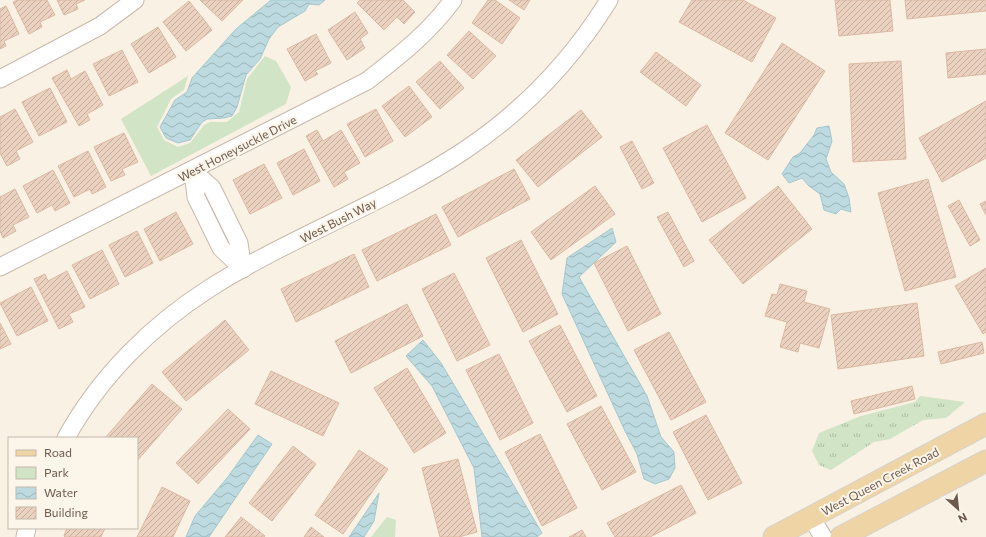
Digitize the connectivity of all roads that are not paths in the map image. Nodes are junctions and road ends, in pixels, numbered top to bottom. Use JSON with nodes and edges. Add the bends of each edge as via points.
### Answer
{"nodes":[{"id":1,"x":135,"y":0,"type":"edge"},
{"id":2,"x":453,"y":0,"type":"edge"},
{"id":3,"x":609,"y":0,"type":"edge"},
{"id":4,"x":0,"y":79,"type":"edge"},
{"id":5,"x":193,"y":171,"type":"junction"},
{"id":6,"x":0,"y":267,"type":"edge"},
{"id":7,"x":243,"y":269,"type":"junction"},
{"id":8,"x":986,"y":424,"type":"edge"},
{"id":9,"x":67,"y":437,"type":"edge"},
{"id":10,"x":986,"y":461,"type":"edge"},
{"id":11,"x":811,"y":518,"type":"junction"},
{"id":12,"x":774,"y":537,"type":"edge"},
{"id":13,"x":823,"y":537,"type":"edge"},
{"id":14,"x":841,"y":537,"type":"edge"}],
"edges":[{"from":1,"to":4,"type":"street","via":[[100,26]]},
{"from":2,"to":5,"type":"street","name":"West Honeysuckle Drive","via":[[440,18],[419,39],[367,81]]},
{"from":3,"to":7,"type":"street","name":"West Bush Way","via":[[580,43],[547,81],[485,136],[423,176]]},
{"from":5,"to":6,"type":"street","name":"West Honeysuckle Drive"},
{"from":5,"to":7,"type":"street","via":[[196,197],[221,248]]},
{"from":7,"to":9,"type":"street","name":"West Bush Way","via":[[198,296],[133,349],[93,396]]},
{"from":8,"to":11,"type":"main road","name":"West Queen Creek Road"},
{"from":10,"to":14,"type":"main road"},
{"from":11,"to":12,"type":"main road","name":"West Queen Creek Road"},
{"from":11,"to":13,"type":"street"}]}
